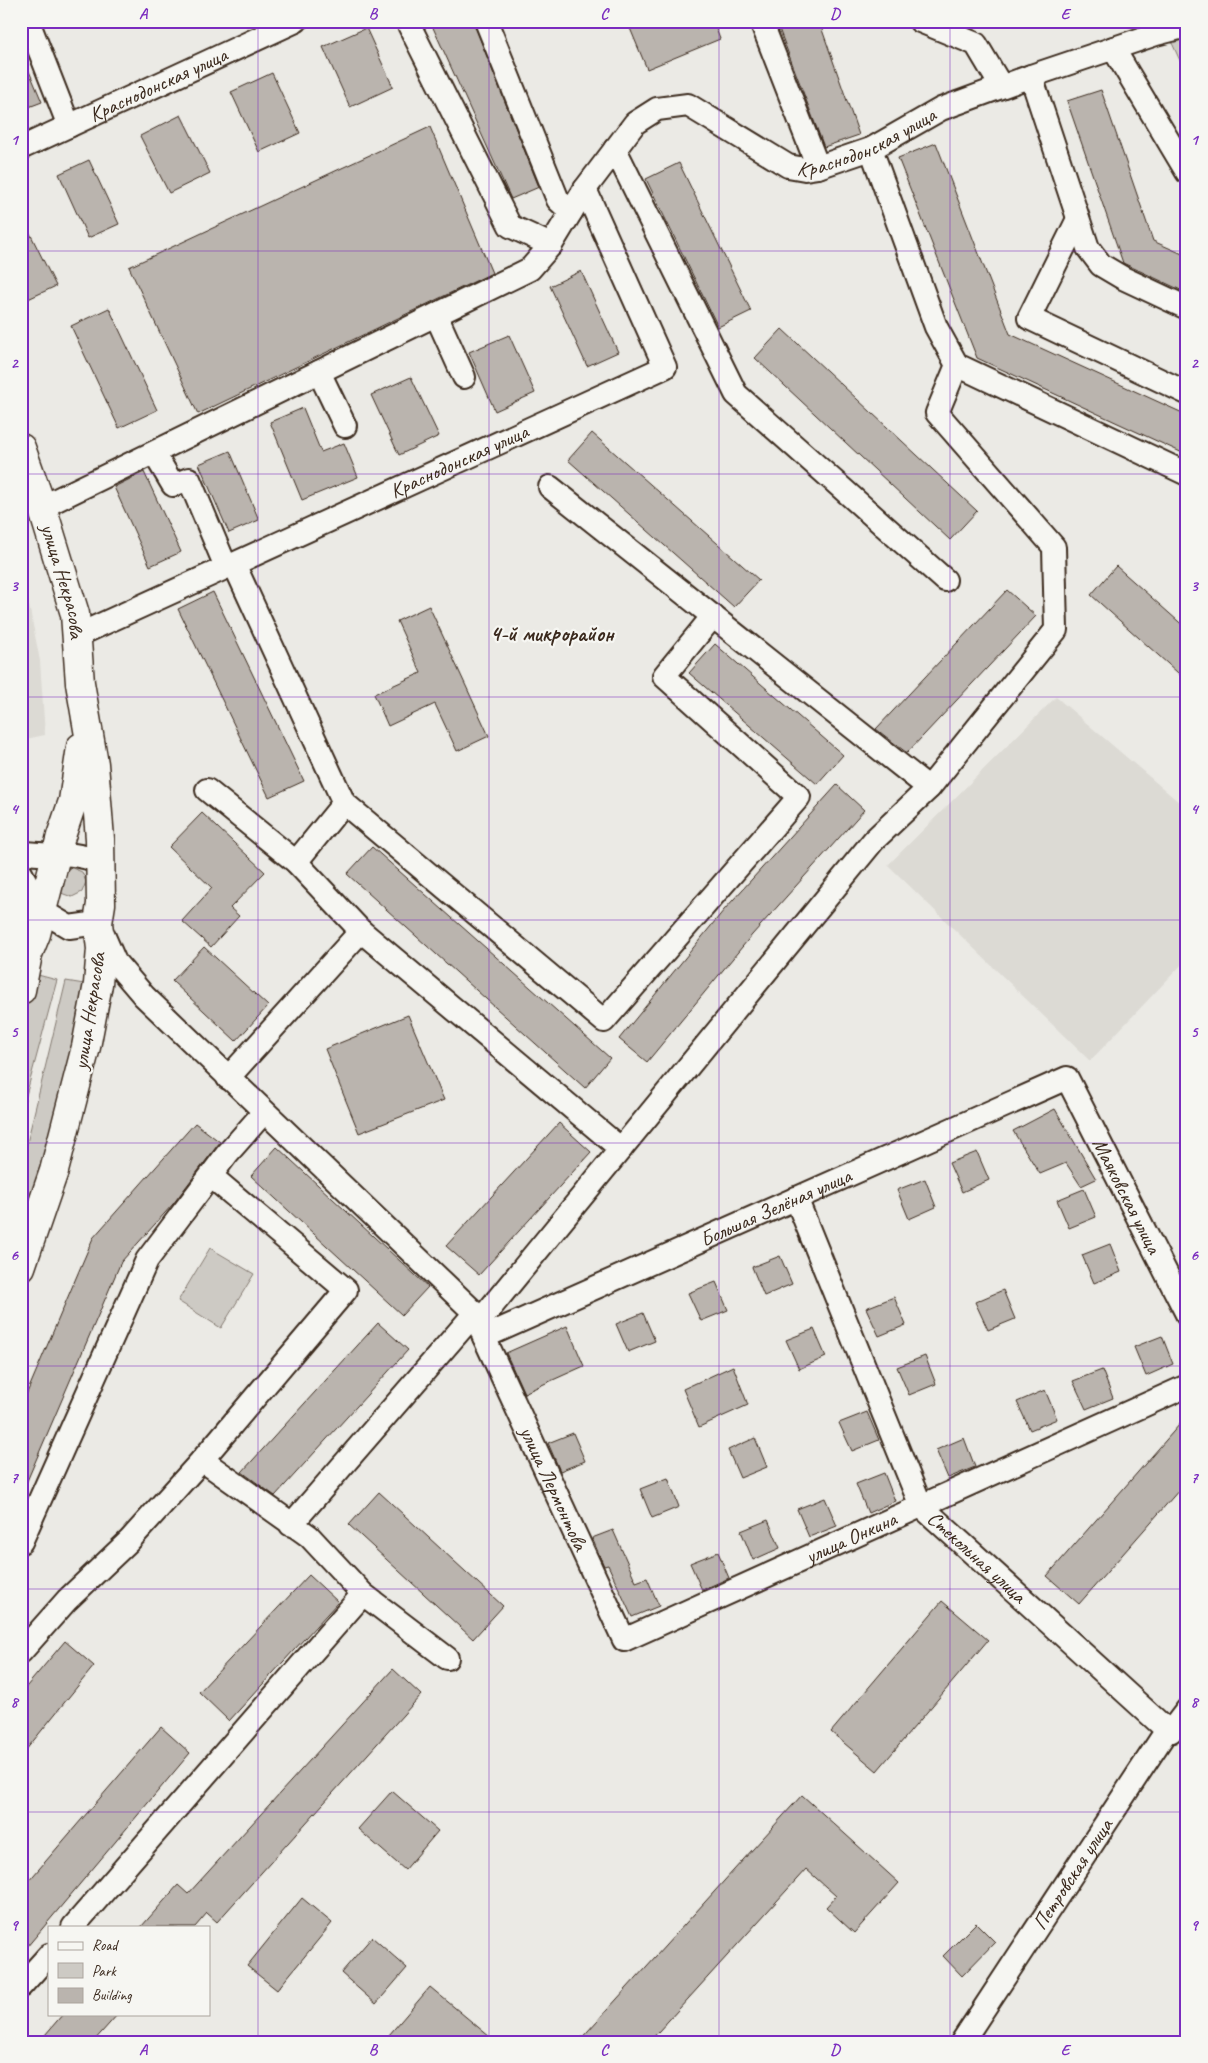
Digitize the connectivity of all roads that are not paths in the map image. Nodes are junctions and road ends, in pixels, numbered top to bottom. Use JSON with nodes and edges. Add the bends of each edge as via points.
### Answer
{"nodes":[{"id":1,"x":28,"y":21,"type":"edge"},
{"id":2,"x":296,"y":21,"type":"edge"},
{"id":3,"x":406,"y":21,"type":"edge"},
{"id":4,"x":486,"y":21,"type":"edge"},
{"id":5,"x":760,"y":21,"type":"edge"},
{"id":6,"x":920,"y":21,"type":"edge"},
{"id":7,"x":1187,"y":26,"type":"edge"},
{"id":8,"x":1113,"y":48,"type":"junction"},
{"id":9,"x":1031,"y":76,"type":"junction"},
{"id":10,"x":1000,"y":86,"type":"junction"},
{"id":11,"x":69,"y":126,"type":"junction"},
{"id":12,"x":21,"y":148,"type":"edge"},
{"id":13,"x":615,"y":149,"type":"junction"},
{"id":14,"x":871,"y":149,"type":"junction"},
{"id":15,"x":818,"y":167,"type":"junction"},
{"id":16,"x":1187,"y":172,"type":"edge"},
{"id":17,"x":585,"y":189,"type":"junction"},
{"id":18,"x":571,"y":212,"type":"junction"},
{"id":19,"x":1078,"y":219,"type":"junction"},
{"id":20,"x":550,"y":245,"type":"junction"},
{"id":21,"x":1187,"y":308,"type":"edge"},
{"id":22,"x":436,"y":315,"type":"junction"},
{"id":23,"x":956,"y":365,"type":"junction"},
{"id":24,"x":319,"y":372,"type":"junction"},
{"id":25,"x":464,"y":376,"type":"dead end"},
{"id":26,"x":1187,"y":393,"type":"edge"},
{"id":27,"x":345,"y":426,"type":"dead end"},
{"id":28,"x":21,"y":448,"type":"edge"},
{"id":29,"x":154,"y":452,"type":"junction"},
{"id":30,"x":1187,"y":474,"type":"edge"},
{"id":31,"x":550,"y":487,"type":"dead end"},
{"id":32,"x":42,"y":507,"type":"junction"},
{"id":33,"x":230,"y":566,"type":"junction"},
{"id":34,"x":945,"y":580,"type":"dead end"},
{"id":35,"x":713,"y":616,"type":"junction"},
{"id":36,"x":76,"y":636,"type":"junction"},
{"id":37,"x":85,"y":717,"type":"junction"},
{"id":38,"x":929,"y":788,"type":"junction"},
{"id":39,"x":207,"y":790,"type":"dead end"},
{"id":40,"x":344,"y":803,"type":"junction"},
{"id":41,"x":21,"y":852,"type":"edge"},
{"id":42,"x":57,"y":854,"type":"junction"},
{"id":43,"x":100,"y":862,"type":"junction"},
{"id":44,"x":296,"y":862,"type":"junction"},
{"id":45,"x":21,"y":872,"type":"edge"},
{"id":46,"x":42,"y":910,"type":"junction"},
{"id":47,"x":98,"y":924,"type":"junction"},
{"id":48,"x":361,"y":931,"type":"junction"},
{"id":49,"x":21,"y":990,"type":"edge"},
{"id":50,"x":228,"y":1078,"type":"junction"},
{"id":51,"x":1067,"y":1078,"type":"joint"},
{"id":52,"x":264,"y":1112,"type":"junction"},
{"id":53,"x":621,"y":1149,"type":"junction"},
{"id":54,"x":211,"y":1176,"type":"junction"},
{"id":55,"x":796,"y":1198,"type":"junction"},
{"id":56,"x":21,"y":1267,"type":"edge"},
{"id":57,"x":1187,"y":1314,"type":"edge"},
{"id":58,"x":479,"y":1324,"type":"junction"},
{"id":59,"x":1187,"y":1386,"type":"edge"},
{"id":60,"x":202,"y":1460,"type":"junction"},
{"id":61,"x":921,"y":1506,"type":"junction"},
{"id":62,"x":291,"y":1525,"type":"junction"},
{"id":63,"x":21,"y":1542,"type":"edge"},
{"id":64,"x":363,"y":1594,"type":"junction"},
{"id":65,"x":624,"y":1640,"type":"joint"},
{"id":66,"x":21,"y":1652,"type":"edge"},
{"id":67,"x":447,"y":1658,"type":"dead end"},
{"id":68,"x":1187,"y":1710,"type":"edge"},
{"id":69,"x":1167,"y":1730,"type":"junction"},
{"id":70,"x":74,"y":1926,"type":"edge"},
{"id":71,"x":48,"y":1956,"type":"edge"},
{"id":72,"x":21,"y":1986,"type":"edge"},
{"id":73,"x":962,"y":2042,"type":"edge"}],
"edges":[{"from":1,"to":11,"type":"street"},
{"from":2,"to":11,"type":"street","name":"Краснодонская улица"},
{"from":3,"to":20,"type":"street","via":[[510,226]]},
{"from":4,"to":18,"type":"street","via":[[558,200]]},
{"from":5,"to":15,"type":"street"},
{"from":6,"to":10,"type":"street","via":[[976,44]]},
{"from":7,"to":8,"type":"street","name":"Краснодонская улица"},
{"from":8,"to":9,"type":"street","name":"Краснодонская улица"},
{"from":8,"to":16,"type":"street"},
{"from":9,"to":10,"type":"street","name":"Краснодонская улица"},
{"from":9,"to":19,"type":"street"},
{"from":10,"to":14,"type":"street","name":"Краснодонская улица","via":[[942,109]]},
{"from":11,"to":12,"type":"street","name":"Краснодонская улица"},
{"from":13,"to":15,"type":"street","name":"Краснодонская улица","via":[[635,122],[657,109],[688,105],[788,166]]},
{"from":13,"to":17,"type":"street","name":"Краснодонская улица"},
{"from":13,"to":34,"type":"street","via":[[736,394]]},
{"from":14,"to":15,"type":"street","name":"Краснодонская улица"},
{"from":14,"to":23,"type":"street","via":[[936,327]]},
{"from":17,"to":18,"type":"street","name":"Краснодонская улица"},
{"from":17,"to":33,"type":"street","name":"Краснодонская улица","via":[[665,367]]},
{"from":18,"to":20,"type":"street","name":"Краснодонская улица"},
{"from":19,"to":21,"type":"street","via":[[1088,248],[1101,265]]},
{"from":19,"to":26,"type":"street","via":[[1029,318]]},
{"from":20,"to":22,"type":"street","name":"Краснодонская улица","via":[[530,269]]},
{"from":22,"to":24,"type":"street","name":"Краснодонская улица"},
{"from":22,"to":25,"type":"street"},
{"from":23,"to":30,"type":"street"},
{"from":23,"to":38,"type":"street","via":[[937,413],[1054,547],[1056,630]]},
{"from":24,"to":27,"type":"street"},
{"from":24,"to":29,"type":"street","name":"Краснодонская улица"},
{"from":28,"to":32,"type":"main road","name":"улица Некрасова"},
{"from":29,"to":32,"type":"street","name":"Краснодонская улица"},
{"from":29,"to":33,"type":"street","via":[[174,485],[189,479]]},
{"from":31,"to":35,"type":"street"},
{"from":32,"to":36,"type":"main road","name":"улица Некрасова","via":[[73,606]]},
{"from":33,"to":36,"type":"street","name":"Краснодонская улица"},
{"from":33,"to":40,"type":"street"},
{"from":35,"to":38,"type":"street"},
{"from":35,"to":40,"type":"street","via":[[664,676],[799,797],[604,1021]]},
{"from":36,"to":37,"type":"main road","name":"улица Некрасова"},
{"from":37,"to":42,"type":"main road","name":"улица Некрасова","via":[[73,801]]},
{"from":37,"to":43,"type":"main road","name":"улица Некрасова","via":[[94,764]]},
{"from":38,"to":53,"type":"street","via":[[874,840]]},
{"from":39,"to":44,"type":"street"},
{"from":40,"to":44,"type":"street"},
{"from":41,"to":42,"type":"street"},
{"from":42,"to":43,"type":"street","via":[[84,856]]},
{"from":42,"to":46,"type":"main road","name":"улица Некрасова"},
{"from":43,"to":47,"type":"main road","name":"улица Некрасова"},
{"from":44,"to":48,"type":"street"},
{"from":45,"to":46,"type":"street"},
{"from":46,"to":47,"type":"street","via":[[69,927]]},
{"from":46,"to":49,"type":"main road","name":"улица Некрасова"},
{"from":47,"to":50,"type":"street","via":[[115,962],[144,996]]},
{"from":47,"to":56,"type":"main road","name":"улица Некрасова","via":[[100,962],[86,1047],[54,1170]]},
{"from":48,"to":50,"type":"street"},
{"from":48,"to":53,"type":"street"},
{"from":50,"to":52,"type":"street"},
{"from":51,"to":55,"type":"street","name":"Большая Зелёная улица"},
{"from":51,"to":57,"type":"street","name":"Маяковская улица"},
{"from":52,"to":54,"type":"street"},
{"from":52,"to":58,"type":"street"},
{"from":53,"to":58,"type":"street"},
{"from":54,"to":60,"type":"street","via":[[346,1290]]},
{"from":54,"to":63,"type":"street","via":[[147,1260]]},
{"from":55,"to":58,"type":"street","name":"Большая Зелёная улица"},
{"from":55,"to":61,"type":"street","name":"Стекольная улица"},
{"from":58,"to":62,"type":"street"},
{"from":58,"to":65,"type":"street","name":"улица Лермонтова"},
{"from":59,"to":61,"type":"street","name":"улица Онкина"},
{"from":60,"to":62,"type":"street"},
{"from":60,"to":66,"type":"street","via":[[129,1541],[66,1600]]},
{"from":61,"to":65,"type":"street","name":"улица Онкина"},
{"from":61,"to":69,"type":"street","name":"Стекольная улица"},
{"from":62,"to":64,"type":"street","via":[[308,1536]]},
{"from":64,"to":67,"type":"street"},
{"from":64,"to":70,"type":"street"},
{"from":68,"to":69,"type":"street","name":"Петровская улица","via":[[1171,1731]]},
{"from":69,"to":73,"type":"street","name":"Петровская улица"},
{"from":71,"to":72,"type":"street"}]}
